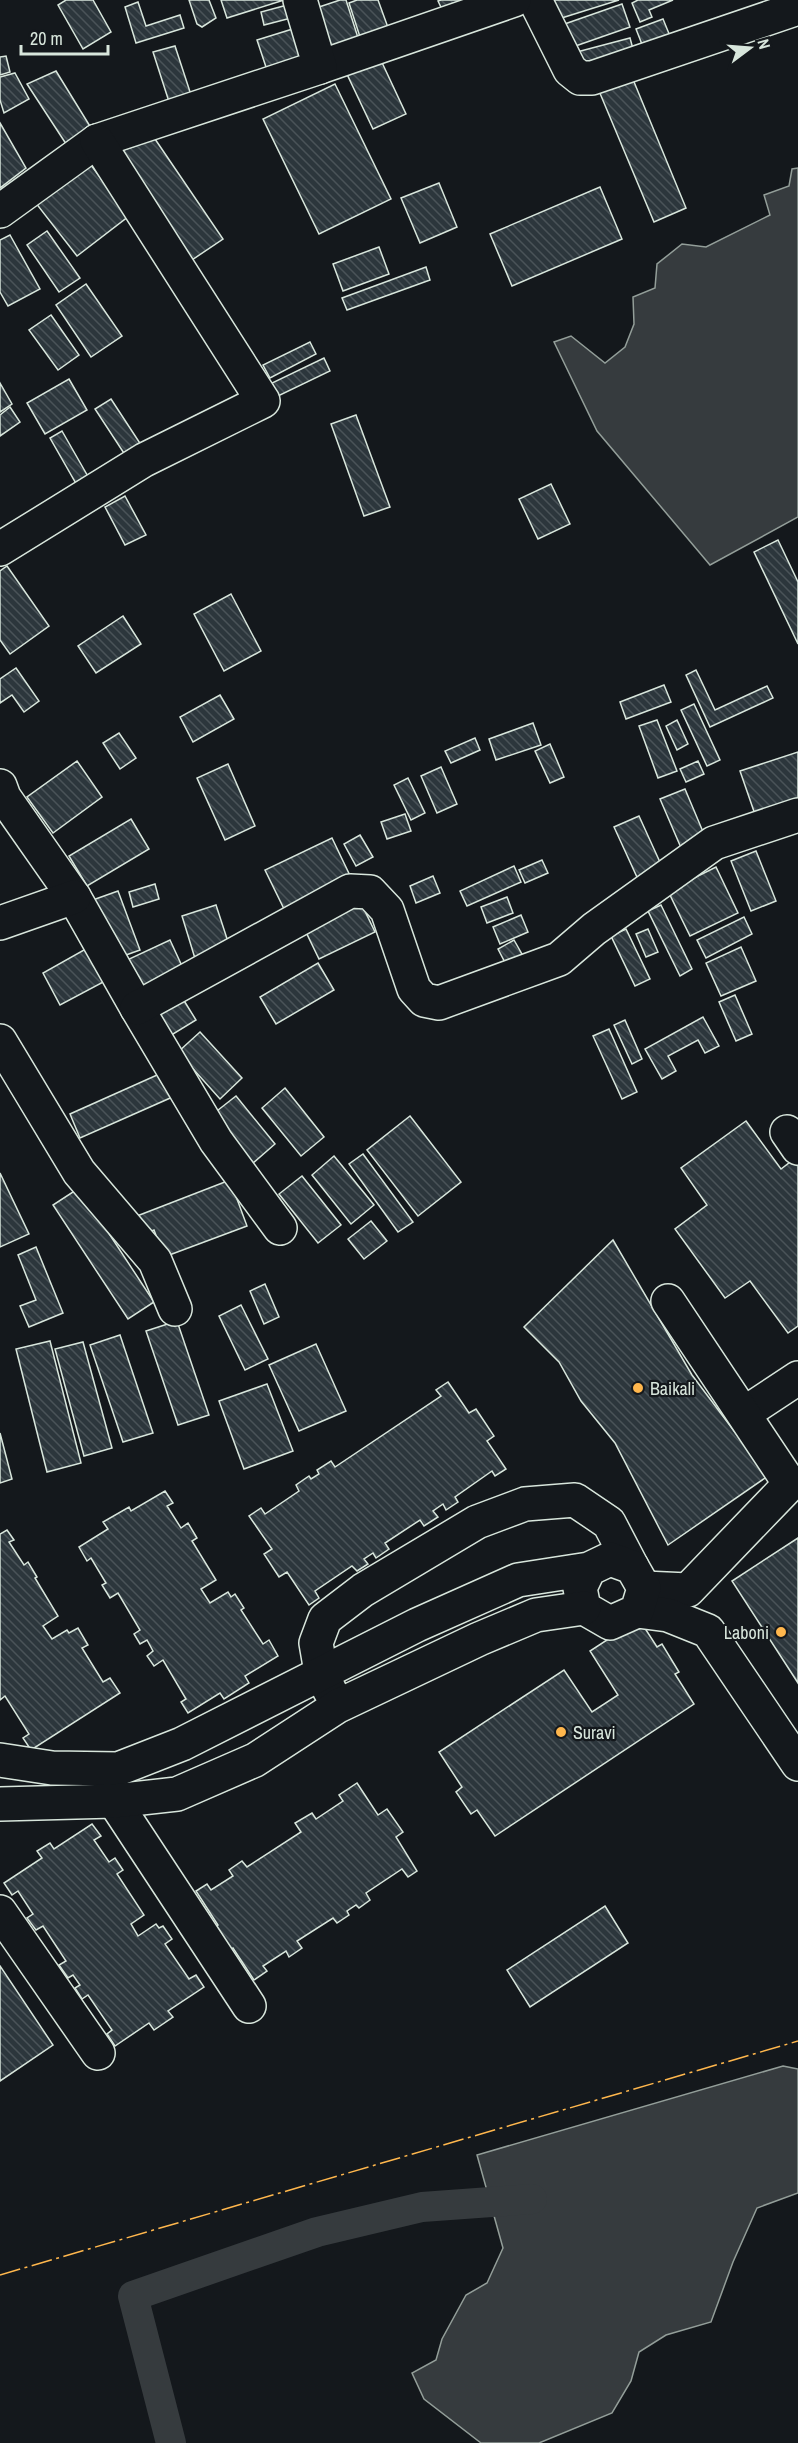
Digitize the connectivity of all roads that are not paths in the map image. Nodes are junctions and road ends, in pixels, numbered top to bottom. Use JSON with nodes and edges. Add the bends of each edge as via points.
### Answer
{"nodes":[{"id":1,"x":300,"y":0,"type":"edge"},
{"id":2,"x":514,"y":0,"type":"edge"},
{"id":3,"x":535,"y":0,"type":"edge"},
{"id":4,"x":798,"y":8,"type":"edge"},
{"id":5,"x":320,"y":67,"type":"junction"},
{"id":6,"x":97,"y":141,"type":"junction"},
{"id":7,"x":0,"y":211,"type":"edge"},
{"id":8,"x":0,"y":549,"type":"edge"},
{"id":9,"x":0,"y":786,"type":"edge"},
{"id":10,"x":798,"y":815,"type":"edge"},
{"id":11,"x":74,"y":897,"type":"junction"},
{"id":12,"x":0,"y":923,"type":"edge"},
{"id":13,"x":137,"y":1008,"type":"junction"},
{"id":14,"x":0,"y":1041,"type":"edge"},
{"id":15,"x":280,"y":1228,"type":"dead end"},
{"id":16,"x":668,"y":1301,"type":"dead end"},
{"id":17,"x":175,"y":1309,"type":"dead end"},
{"id":18,"x":798,"y":1377,"type":"edge"},
{"id":19,"x":745,"y":1413,"type":"junction"},
{"id":20,"x":795,"y":1488,"type":"edge"},
{"id":21,"x":589,"y":1569,"type":"junction"},
{"id":22,"x":638,"y":1589,"type":"junction"},
{"id":23,"x":584,"y":1608,"type":"junction"},
{"id":24,"x":321,"y":1672,"type":"junction"},
{"id":25,"x":338,"y":1706,"type":"junction"},
{"id":26,"x":2,"y":1760,"type":"edge"},
{"id":27,"x":798,"y":1764,"type":"edge"},
{"id":28,"x":114,"y":1801,"type":"junction"},
{"id":29,"x":2,"y":1804,"type":"edge"},
{"id":30,"x":0,"y":1912,"type":"edge"},
{"id":31,"x":249,"y":2006,"type":"dead end"},
{"id":32,"x":98,"y":2053,"type":"dead end"}],
"edges":[{"from":1,"to":5,"type":"street"},
{"from":2,"to":5,"type":"street"},
{"from":3,"to":4,"type":"street","via":[[570,70],[580,78],[592,78]]},
{"from":5,"to":6,"type":"street"},
{"from":6,"to":7,"type":"street"},
{"from":6,"to":8,"type":"street","via":[[263,401],[144,460]]},
{"from":9,"to":11,"type":"street"},
{"from":10,"to":13,"type":"street","via":[[714,843],[559,958],[439,1004],[424,1000],[414,989],[387,909],[370,892],[350,891]]},
{"from":11,"to":12,"type":"street"},
{"from":11,"to":13,"type":"street"},
{"from":13,"to":15,"type":"street","via":[[216,1141]]},
{"from":14,"to":17,"type":"street","via":[[78,1172],[155,1261]]},
{"from":16,"to":19,"type":"street"},
{"from":18,"to":19,"type":"street"},
{"from":19,"to":20,"type":"street"},
{"from":20,"to":22,"type":"street","via":[[688,1590]]},
{"from":21,"to":22,"type":"street","via":[[610,1559]]},
{"from":21,"to":23,"type":"street","via":[[580,1588]]},
{"from":21,"to":24,"type":"street","via":[[518,1580]]},
{"from":22,"to":23,"type":"street","via":[[610,1623]]},
{"from":22,"to":24,"type":"street","via":[[609,1523],[575,1500],[525,1504],[477,1522],[363,1590],[325,1619],[316,1643]]},
{"from":22,"to":27,"type":"street","via":[[668,1615],[708,1631]]},
{"from":23,"to":25,"type":"street","via":[[536,1615]]},
{"from":24,"to":25,"type":"street"},
{"from":24,"to":26,"type":"street","via":[[182,1744],[118,1769],[51,1768]]},
{"from":25,"to":28,"type":"street","via":[[255,1760],[177,1794]]},
{"from":26,"to":29,"type":"street"},
{"from":28,"to":29,"type":"street"},
{"from":28,"to":31,"type":"street"},
{"from":30,"to":32,"type":"street"}]}
